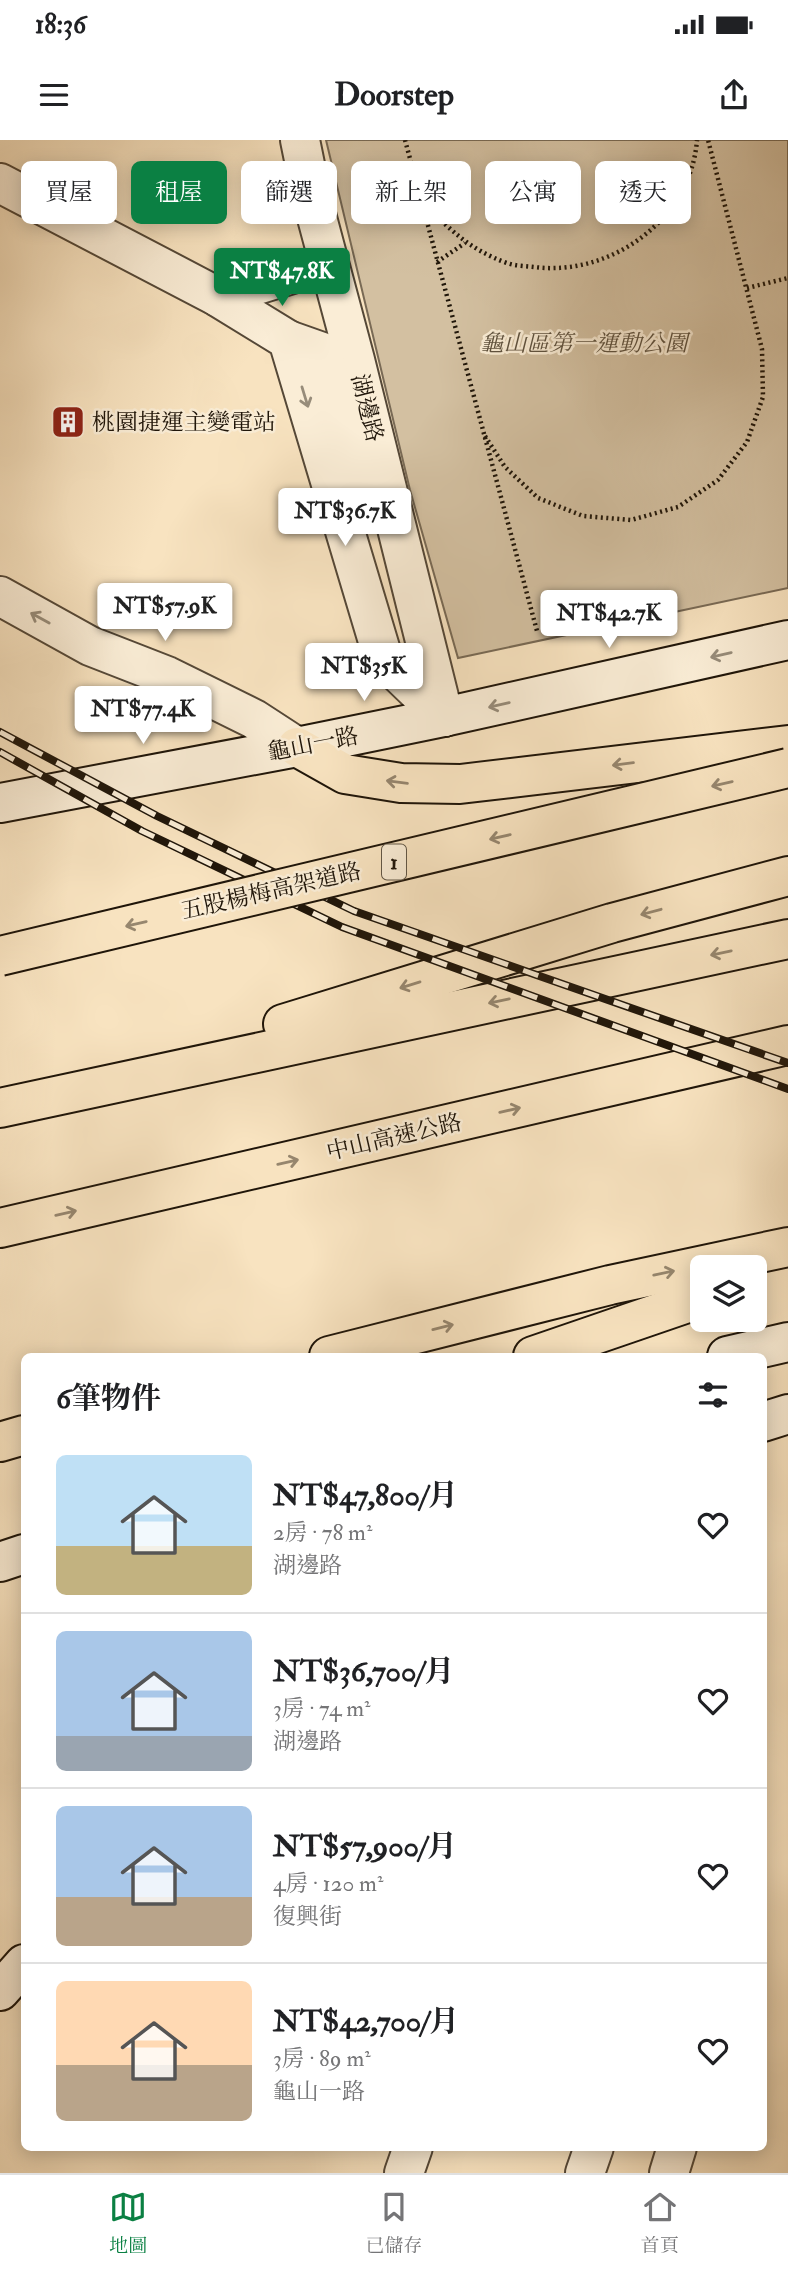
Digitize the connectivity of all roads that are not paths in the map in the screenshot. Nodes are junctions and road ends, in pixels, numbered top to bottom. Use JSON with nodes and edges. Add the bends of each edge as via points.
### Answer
{"nodes":[{"id":1,"x":300,"y":140,"type":"edge"},
{"id":2,"x":0,"y":183,"type":"edge"},
{"id":3,"x":328,"y":263,"type":"junction"},
{"id":4,"x":218,"y":297,"type":"junction"},
{"id":5,"x":0,"y":596,"type":"edge"},
{"id":6,"x":788,"y":640,"type":"edge"},
{"id":7,"x":444,"y":717,"type":"junction"},
{"id":8,"x":788,"y":745,"type":"edge"},
{"id":9,"x":297,"y":747,"type":"junction"},
{"id":10,"x":788,"y":768,"type":"edge"},
{"id":11,"x":0,"y":803,"type":"edge"},
{"id":12,"x":788,"y":876,"type":"edge"},
{"id":13,"x":788,"y":939,"type":"edge"},
{"id":14,"x":0,"y":956,"type":"edge"},
{"id":15,"x":788,"y":1045,"type":"edge"},
{"id":16,"x":788,"y":1069,"type":"edge"},
{"id":17,"x":608,"y":1087,"type":"junction"},
{"id":18,"x":43,"y":1098,"type":"junction"},
{"id":19,"x":0,"y":1108,"type":"edge"},
{"id":20,"x":0,"y":1228,"type":"edge"},
{"id":21,"x":788,"y":1247,"type":"edge"},
{"id":22,"x":788,"y":1258,"type":"edge"},
{"id":23,"x":767,"y":1268,"type":"edge"},
{"id":24,"x":690,"y":1302,"type":"edge"},
{"id":25,"x":788,"y":1342,"type":"edge"},
{"id":26,"x":341,"y":1353,"type":"edge"},
{"id":27,"x":542,"y":1353,"type":"edge"},
{"id":28,"x":740,"y":1353,"type":"edge"},
{"id":29,"x":788,"y":1414,"type":"edge"},
{"id":30,"x":767,"y":1421,"type":"edge"},
{"id":31,"x":21,"y":1436,"type":"edge"},
{"id":32,"x":0,"y":1442,"type":"edge"},
{"id":33,"x":21,"y":1555,"type":"edge"},
{"id":34,"x":0,"y":1562,"type":"edge"},
{"id":35,"x":21,"y":1967,"type":"edge"},
{"id":36,"x":0,"y":1991,"type":"edge"},
{"id":37,"x":412,"y":2151,"type":"edge"},
{"id":38,"x":593,"y":2151,"type":"edge"},
{"id":39,"x":676,"y":2151,"type":"edge"},
{"id":40,"x":404,"y":2173,"type":"edge"},
{"id":41,"x":585,"y":2173,"type":"edge"},
{"id":42,"x":669,"y":2173,"type":"edge"}],
"edges":[{"from":1,"to":3,"type":"street","name":"湖邊路"},
{"from":2,"to":4,"type":"street"},
{"from":3,"to":4,"type":"street"},
{"from":3,"to":7,"type":"street","name":"湖邊路"},
{"from":4,"to":7,"type":"street","one_way":true,"via":[[288,340],[322,352],[405,657]]},
{"from":9,"to":5,"type":"street","one_way":true,"via":[[254,719],[167,676],[90,646]]},
{"from":6,"to":7,"type":"street","name":"龜山一路","one_way":true},
{"from":7,"to":9,"type":"street","name":"龜山一路"},
{"from":8,"to":9,"type":"highway","one_way":true,"via":[[460,784],[401,783],[345,774]]},
{"from":9,"to":11,"type":"street","name":"龜山一路"},
{"from":10,"to":14,"type":"highway","name":"五股楊梅高架道路","number":"1","one_way":true,"bridge":true},
{"from":12,"to":18,"type":"highway","one_way":true,"via":[[612,923]]},
{"from":13,"to":18,"type":"highway","one_way":true},
{"from":15,"to":17,"type":"highway","name":"中山高速公路"},
{"from":16,"to":17,"type":"highway"},
{"from":20,"to":17,"type":"highway","name":"中山高速公路","one_way":true},
{"from":18,"to":19,"type":"highway"},
{"from":26,"to":21,"type":"highway","one_way":true,"via":[[610,1285]]},
{"from":22,"to":23,"type":"highway"},
{"from":24,"to":27,"type":"highway"},
{"from":25,"to":28,"type":"street"},
{"from":29,"to":30,"type":"street"},
{"from":31,"to":32,"type":"highway"},
{"from":33,"to":34,"type":"street"},
{"from":35,"to":36,"type":"street"},
{"from":37,"to":40,"type":"street"},
{"from":38,"to":41,"type":"street"},
{"from":39,"to":42,"type":"street"}]}
